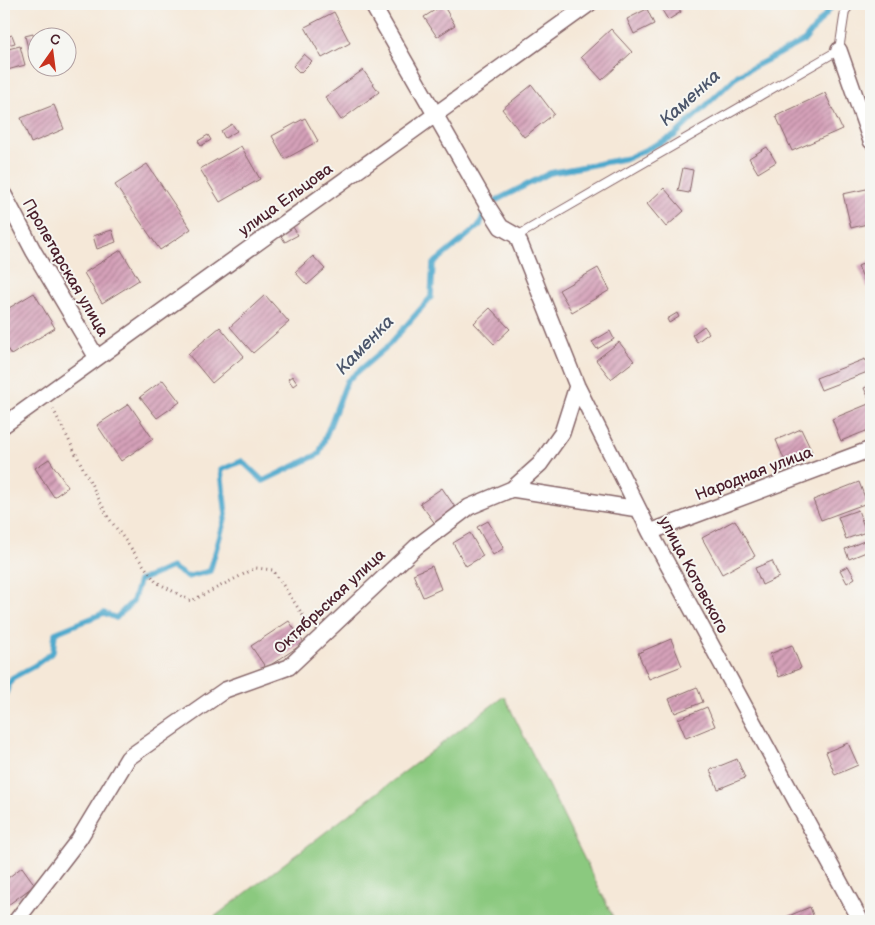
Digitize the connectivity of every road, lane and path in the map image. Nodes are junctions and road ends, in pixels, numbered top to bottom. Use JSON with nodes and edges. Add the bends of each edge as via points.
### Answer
{"nodes":[{"id":1,"x":372,"y":4,"type":"edge"},
{"id":2,"x":589,"y":4,"type":"edge"},
{"id":3,"x":851,"y":4,"type":"edge"},
{"id":4,"x":839,"y":50,"type":"junction"},
{"id":5,"x":435,"y":114,"type":"junction"},
{"id":6,"x":871,"y":141,"type":"edge"},
{"id":7,"x":4,"y":195,"type":"edge"},
{"id":8,"x":517,"y":236,"type":"junction"},
{"id":9,"x":97,"y":358,"type":"junction"},
{"id":10,"x":577,"y":386,"type":"junction"},
{"id":11,"x":46,"y":395,"type":"junction"},
{"id":12,"x":4,"y":425,"type":"edge"},
{"id":13,"x":871,"y":449,"type":"edge"},
{"id":14,"x":512,"y":489,"type":"junction"},
{"id":15,"x":638,"y":509,"type":"junction"},
{"id":16,"x":650,"y":532,"type":"junction"},
{"id":17,"x":318,"y":639,"type":"junction"},
{"id":18,"x":16,"y":921,"type":"edge"},
{"id":19,"x":861,"y":921,"type":"edge"}],
"edges":[{"from":1,"to":5,"type":"street"},
{"from":2,"to":5,"type":"street","name":"улица Ельцова"},
{"from":3,"to":4,"type":"lane","via":[[845,11]]},
{"from":4,"to":6,"type":"street"},
{"from":4,"to":8,"type":"lane"},
{"from":5,"to":8,"type":"street","via":[[501,227]]},
{"from":5,"to":9,"type":"street","name":"улица Ельцова"},
{"from":7,"to":9,"type":"street","name":"Пролетарская улица"},
{"from":8,"to":10,"type":"street","name":"улица Котовского"},
{"from":9,"to":11,"type":"street","name":"улица Ельцова"},
{"from":10,"to":14,"type":"street","name":"Октябрьская улица","via":[[562,433],[540,464]]},
{"from":10,"to":15,"type":"street","name":"улица Котовского"},
{"from":11,"to":12,"type":"street","name":"улица Ельцова"},
{"from":11,"to":17,"type":"path","via":[[108,517],[156,582],[191,601],[256,568],[273,570]]},
{"from":13,"to":16,"type":"street","name":"Народная улица"},
{"from":14,"to":15,"type":"street"},
{"from":14,"to":17,"type":"street","name":"Октябрьская улица","via":[[469,507],[416,547]]},
{"from":15,"to":16,"type":"street","name":"улица Котовского"},
{"from":16,"to":19,"type":"street","name":"улица Котовского"},
{"from":17,"to":18,"type":"street","name":"Октябрьская улица","via":[[289,667],[225,690],[128,758],[80,839]]}]}
